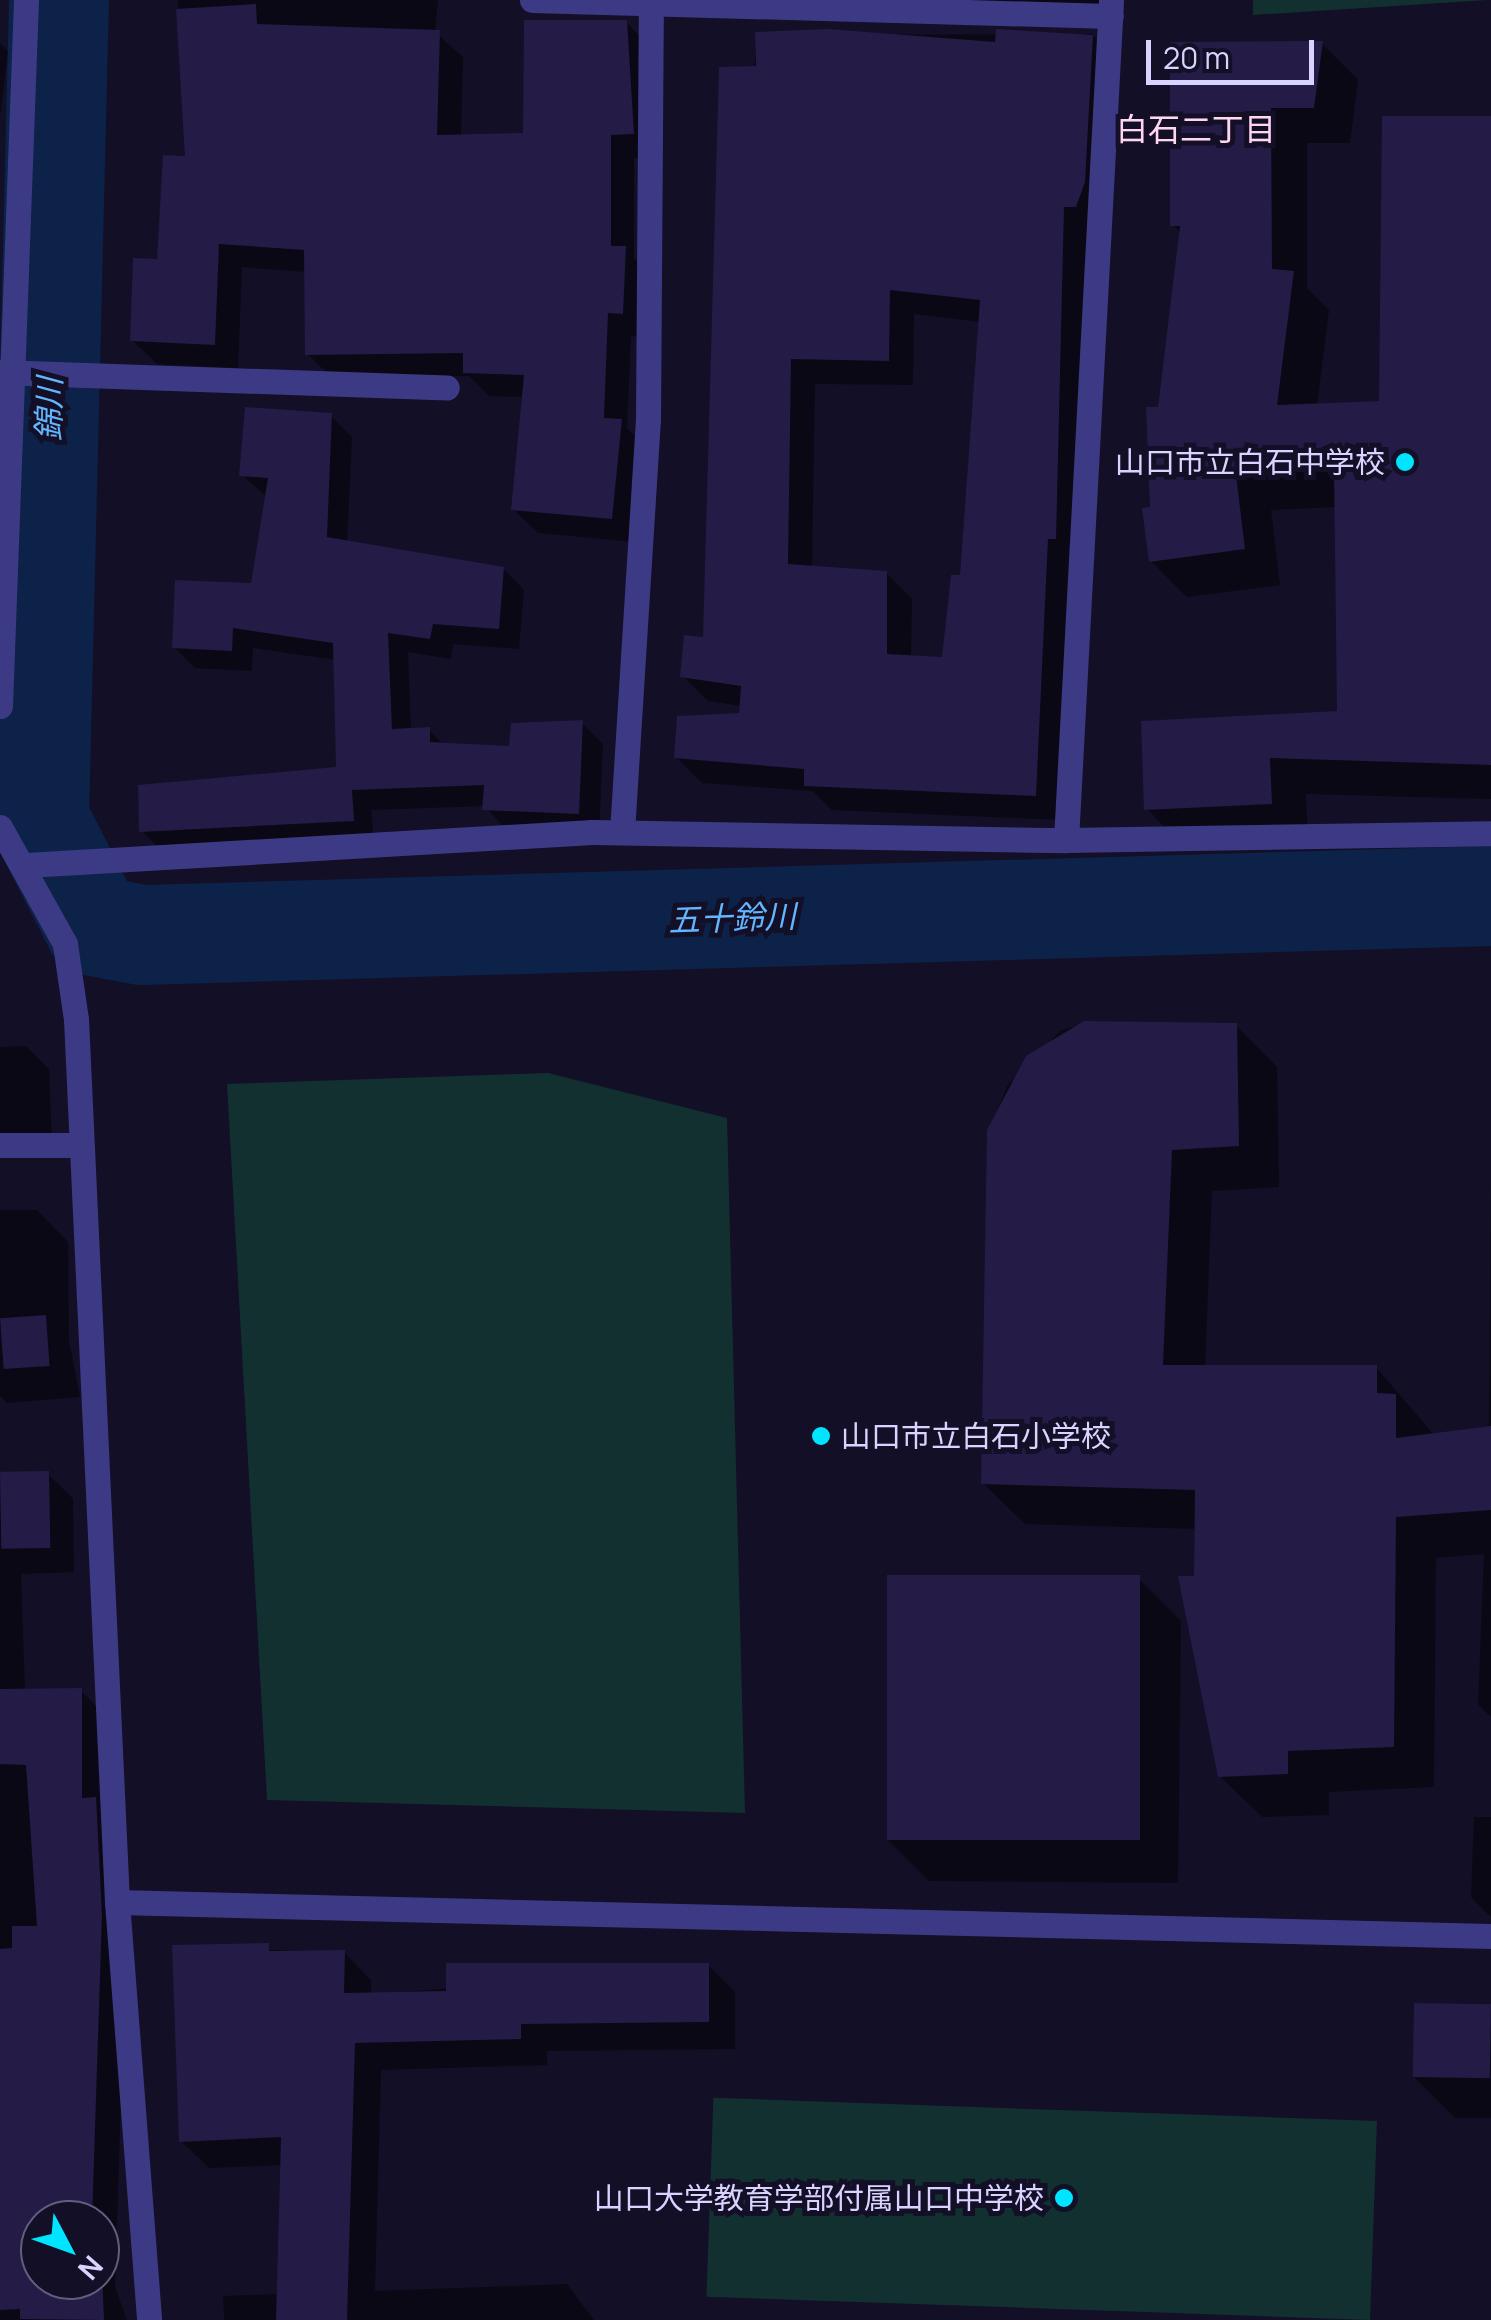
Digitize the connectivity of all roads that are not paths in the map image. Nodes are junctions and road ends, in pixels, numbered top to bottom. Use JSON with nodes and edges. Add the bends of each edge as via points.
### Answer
{"nodes":[{"id":1,"x":26,"y":0,"type":"edge"},
{"id":2,"x":532,"y":0,"type":"edge"},
{"id":3,"x":651,"y":6,"type":"junction"},
{"id":4,"x":1111,"y":8,"type":"edge"},
{"id":5,"x":6,"y":373,"type":"edge"},
{"id":6,"x":447,"y":388,"type":"dead end"},
{"id":7,"x":0,"y":706,"type":"edge"},
{"id":8,"x":0,"y":827,"type":"edge"},
{"id":9,"x":622,"y":832,"type":"junction"},
{"id":10,"x":1491,"y":833,"type":"edge"},
{"id":11,"x":1066,"y":840,"type":"junction"},
{"id":12,"x":26,"y":865,"type":"junction"},
{"id":13,"x":79,"y":1144,"type":"junction"},
{"id":14,"x":0,"y":1145,"type":"edge"},
{"id":15,"x":117,"y":1902,"type":"junction"},
{"id":16,"x":1491,"y":1936,"type":"edge"},
{"id":17,"x":149,"y":2320,"type":"edge"}],
"edges":[{"from":1,"to":5,"type":"street"},
{"from":2,"to":3,"type":"street"},
{"from":3,"to":4,"type":"street"},
{"from":3,"to":9,"type":"street","via":[[648,419]]},
{"from":4,"to":11,"type":"street"},
{"from":5,"to":6,"type":"street"},
{"from":5,"to":7,"type":"street"},
{"from":8,"to":12,"type":"street"},
{"from":9,"to":11,"type":"street"},
{"from":9,"to":12,"type":"street"},
{"from":10,"to":11,"type":"street"},
{"from":12,"to":13,"type":"street","via":[[65,944]]},
{"from":13,"to":14,"type":"street"},
{"from":13,"to":15,"type":"street"},
{"from":15,"to":16,"type":"street"},
{"from":15,"to":17,"type":"street"}]}
